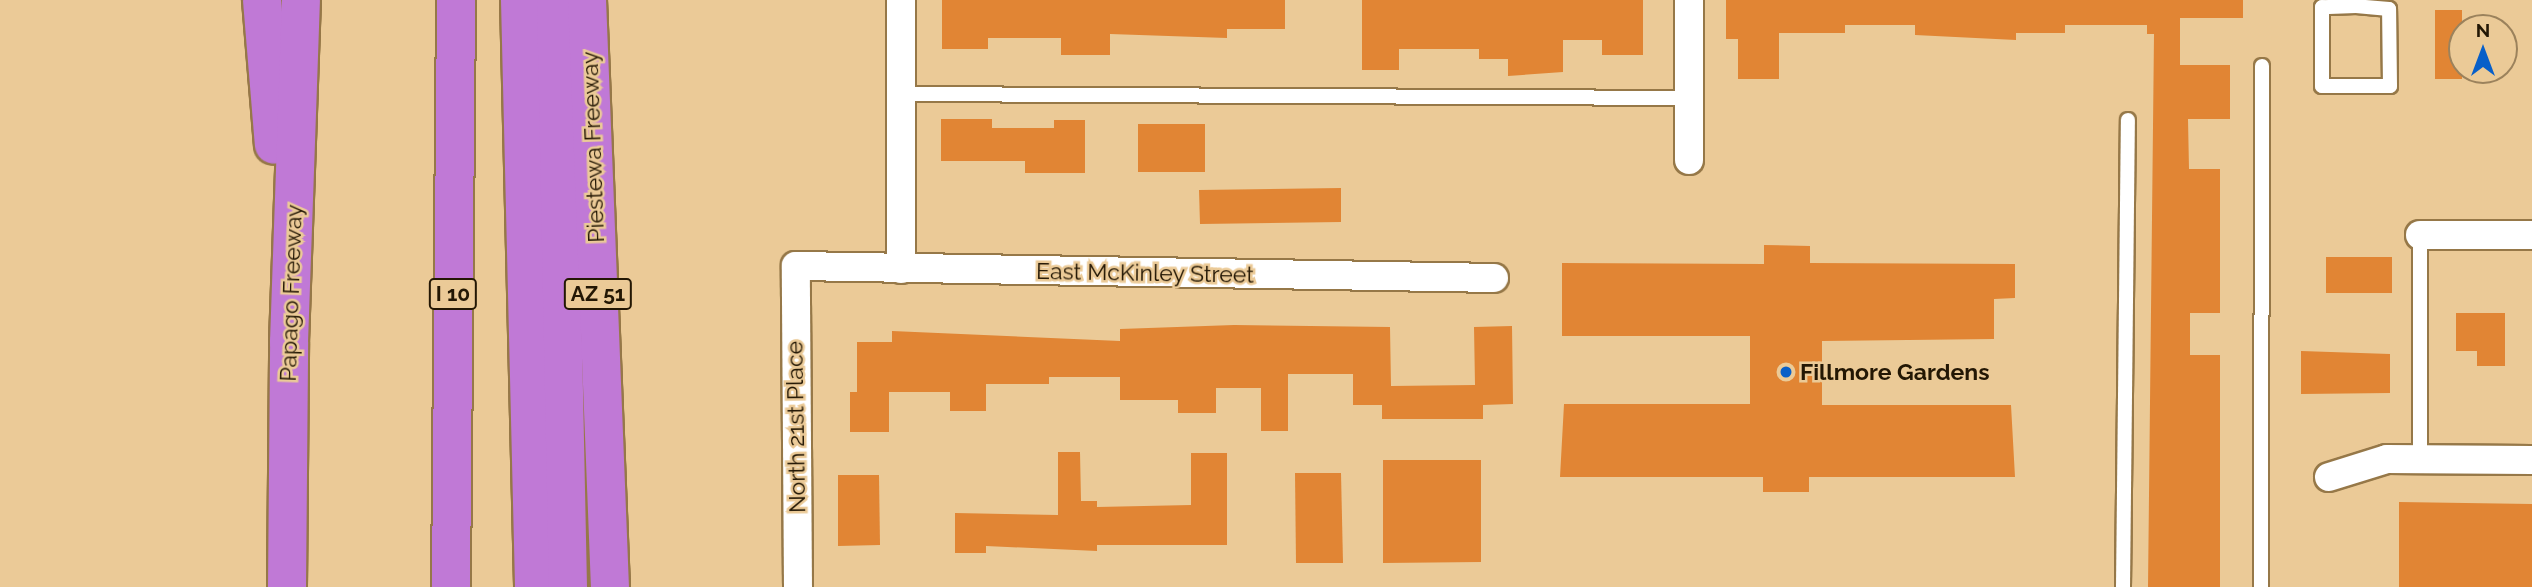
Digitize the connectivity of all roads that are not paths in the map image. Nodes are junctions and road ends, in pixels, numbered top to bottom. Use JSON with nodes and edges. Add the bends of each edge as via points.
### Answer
{"nodes":[{"id":1,"x":262,"y":0,"type":"edge"},
{"id":2,"x":301,"y":0,"type":"edge"},
{"id":3,"x":456,"y":0,"type":"edge"},
{"id":4,"x":520,"y":0,"type":"edge"},
{"id":5,"x":556,"y":0,"type":"edge"},
{"id":6,"x":587,"y":0,"type":"edge"},
{"id":7,"x":901,"y":0,"type":"edge"},
{"id":8,"x":1689,"y":0,"type":"edge"},
{"id":9,"x":2356,"y":3,"type":"edge"},
{"id":10,"x":2262,"y":66,"type":"dead end"},
{"id":11,"x":901,"y":94,"type":"junction"},
{"id":12,"x":1689,"y":98,"type":"junction"},
{"id":13,"x":2128,"y":120,"type":"dead end"},
{"id":14,"x":1689,"y":160,"type":"dead end"},
{"id":15,"x":2420,"y":235,"type":"joint"},
{"id":16,"x":2532,"y":235,"type":"edge"},
{"id":17,"x":796,"y":266,"type":"joint"},
{"id":18,"x":901,"y":269,"type":"junction"},
{"id":19,"x":1494,"y":278,"type":"dead end"},
{"id":20,"x":289,"y":342,"type":"junction"},
{"id":21,"x":2420,"y":459,"type":"junction"},
{"id":22,"x":2532,"y":460,"type":"edge"},
{"id":23,"x":2329,"y":477,"type":"dead end"},
{"id":24,"x":287,"y":587,"type":"edge"},
{"id":25,"x":451,"y":587,"type":"edge"},
{"id":26,"x":534,"y":587,"type":"edge"},
{"id":27,"x":568,"y":587,"type":"edge"},
{"id":28,"x":610,"y":587,"type":"edge"},
{"id":29,"x":798,"y":587,"type":"edge"},
{"id":30,"x":2123,"y":587,"type":"edge"},
{"id":31,"x":2261,"y":587,"type":"edge"}],
"edges":[{"from":1,"to":20,"type":"highway"},
{"from":2,"to":20,"type":"highway","name":"Papago Freeway"},
{"from":3,"to":25,"type":"highway","number":"I 10"},
{"from":4,"to":26,"type":"highway"},
{"from":5,"to":27,"type":"highway"},
{"from":6,"to":28,"type":"highway","name":"Piestewa Freeway","number":"AZ 51"},
{"from":7,"to":11,"type":"street"},
{"from":8,"to":12,"type":"street"},
{"from":9,"to":9,"type":"lane","via":[[2322,7],[2322,86],[2390,86],[2389,9]]},
{"from":10,"to":31,"type":"lane"},
{"from":11,"to":12,"type":"lane"},
{"from":11,"to":18,"type":"street"},
{"from":12,"to":14,"type":"street"},
{"from":13,"to":30,"type":"lane"},
{"from":15,"to":16,"type":"street"},
{"from":15,"to":21,"type":"lane"},
{"from":17,"to":18,"type":"street","name":"East McKinley Street"},
{"from":17,"to":29,"type":"street","name":"North 21st Place"},
{"from":18,"to":19,"type":"street","name":"East McKinley Street"},
{"from":20,"to":24,"type":"highway","name":"Papago Freeway"},
{"from":21,"to":22,"type":"street"},
{"from":21,"to":23,"type":"street","via":[[2387,459]]}]}
